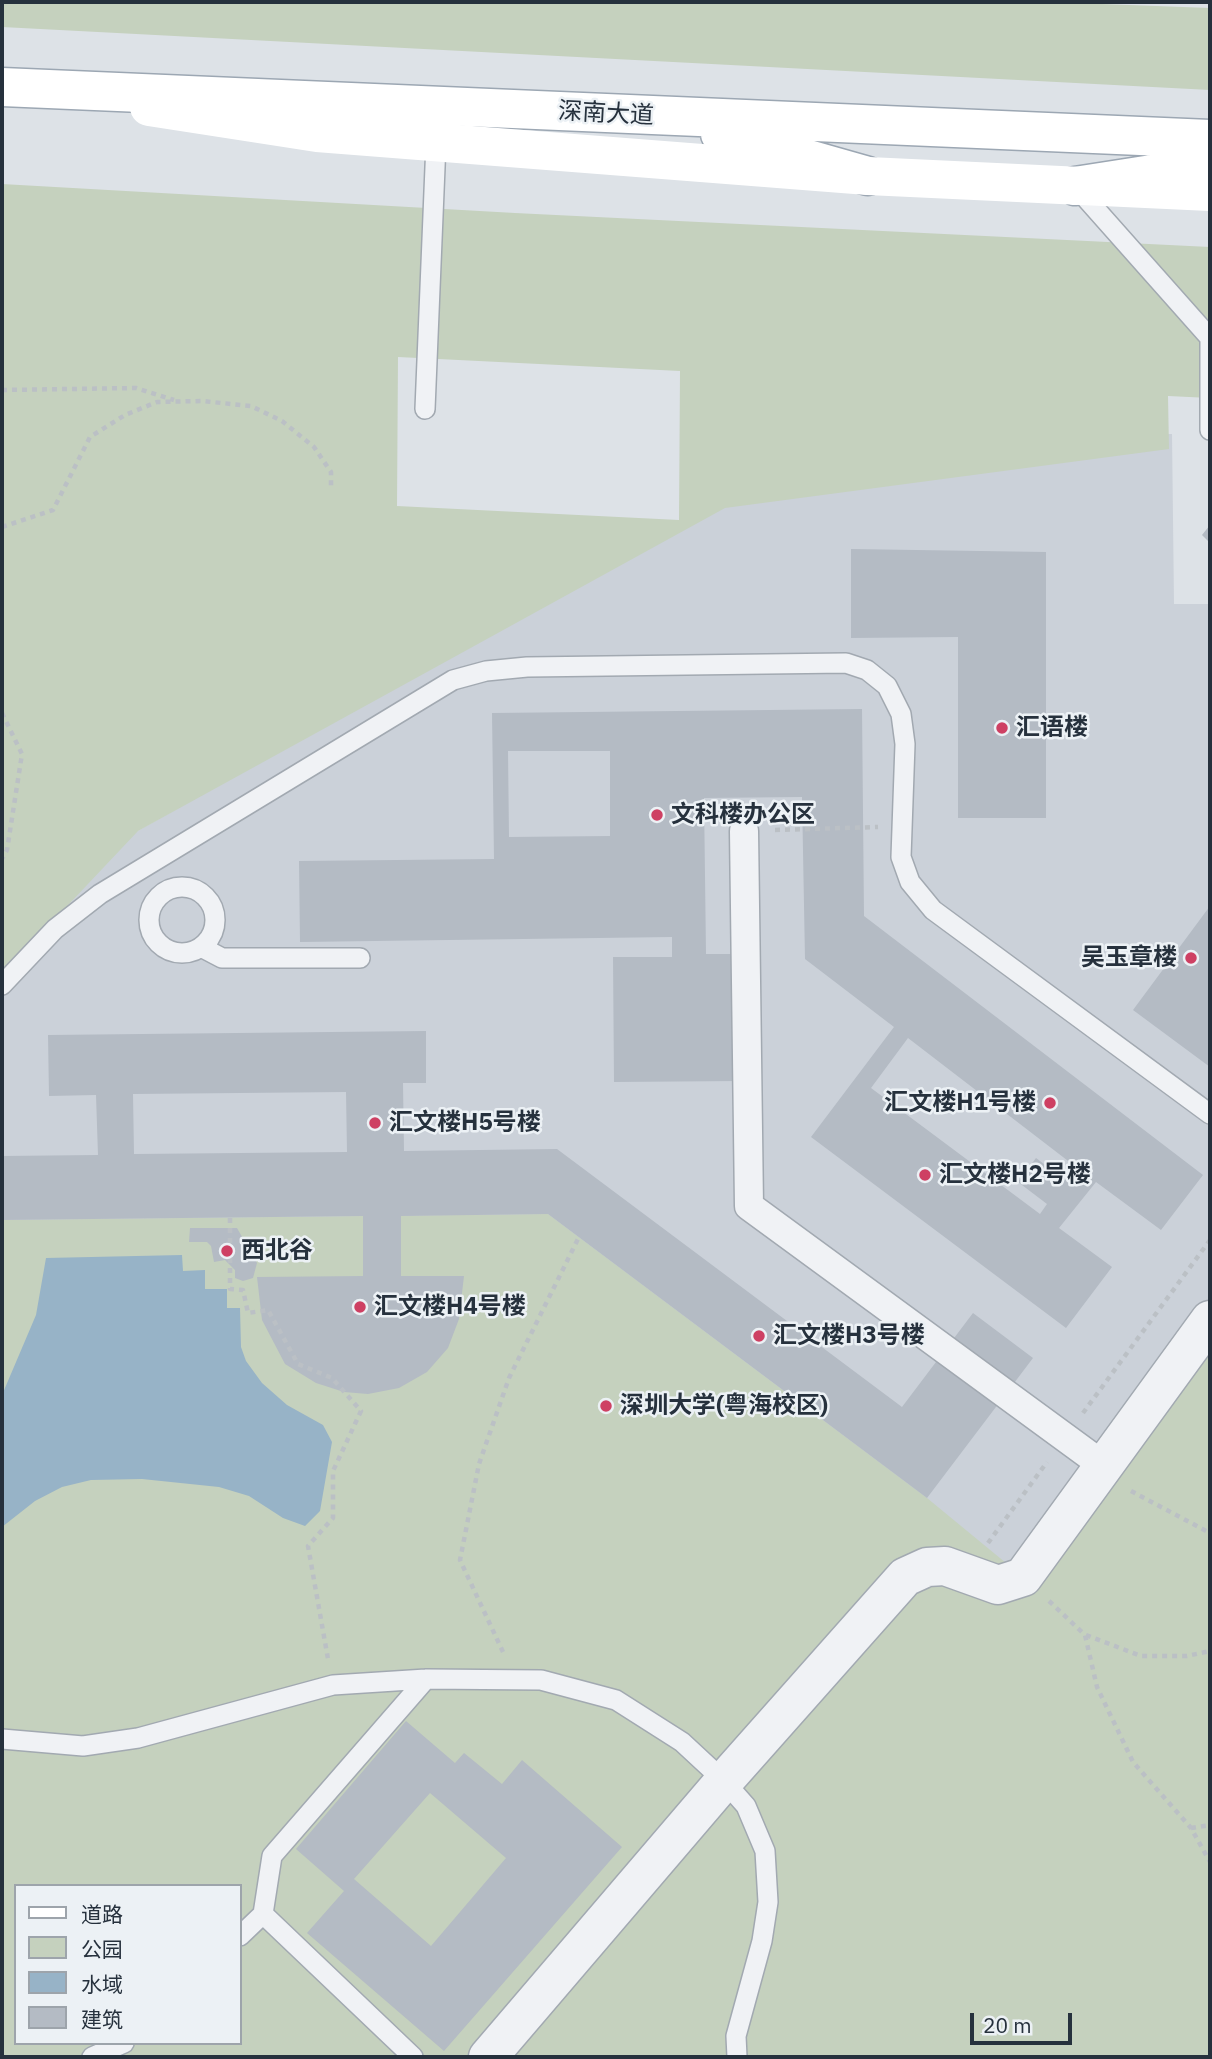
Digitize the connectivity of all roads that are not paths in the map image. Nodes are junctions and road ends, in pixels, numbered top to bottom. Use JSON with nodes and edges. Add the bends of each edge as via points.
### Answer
{"nodes":[{"id":1,"x":18,"y":88,"type":"edge"},
{"id":2,"x":657,"y":116,"type":"junction"},
{"id":3,"x":1210,"y":139,"type":"edge"},
{"id":4,"x":436,"y":143,"type":"junction"},
{"id":5,"x":1210,"y":165,"type":"edge"},
{"id":6,"x":868,"y":176,"type":"junction"},
{"id":7,"x":1075,"y":186,"type":"junction"},
{"id":8,"x":1210,"y":192,"type":"edge"},
{"id":9,"x":1210,"y":338,"type":"edge"},
{"id":10,"x":425,"y":409,"type":"dead end"},
{"id":11,"x":1210,"y":430,"type":"edge"},
{"id":12,"x":744,"y":831,"type":"road end"},
{"id":13,"x":150,"y":864,"type":"junction"},
{"id":14,"x":166,"y":892,"type":"junction"},
{"id":15,"x":201,"y":947,"type":"junction"},
{"id":16,"x":360,"y":958,"type":"dead end"},
{"id":17,"x":2,"y":985,"type":"edge"},
{"id":18,"x":1210,"y":1114,"type":"edge"},
{"id":19,"x":1210,"y":1320,"type":"edge"},
{"id":20,"x":1104,"y":1466,"type":"junction"},
{"id":21,"x":426,"y":1679,"type":"junction"},
{"id":22,"x":2,"y":1738,"type":"edge"},
{"id":23,"x":724,"y":1781,"type":"junction"},
{"id":24,"x":263,"y":1914,"type":"junction"},
{"id":25,"x":242,"y":1934,"type":"edge"},
{"id":26,"x":119,"y":2045,"type":"edge"},
{"id":27,"x":92,"y":2057,"type":"edge"},
{"id":28,"x":413,"y":2057,"type":"edge"},
{"id":29,"x":488,"y":2057,"type":"edge"},
{"id":30,"x":737,"y":2057,"type":"edge"}],
"edges":[{"from":1,"to":2,"type":"main road","name":"深南大道"},
{"from":1,"to":4,"type":"main road","via":[[317,133]]},
{"from":2,"to":3,"type":"main road","name":"深南大道"},
{"from":2,"to":6,"type":"main road"},
{"from":4,"to":6,"type":"main road"},
{"from":4,"to":10,"type":"lane"},
{"from":5,"to":7,"type":"main road"},
{"from":6,"to":7,"type":"main road"},
{"from":7,"to":8,"type":"main road"},
{"from":7,"to":9,"type":"lane"},
{"from":9,"to":11,"type":"lane"},
{"from":12,"to":20,"type":"street","via":[[749,1206]]},
{"from":13,"to":14,"type":"lane"},
{"from":13,"to":17,"type":"lane","via":[[55,929]]},
{"from":13,"to":18,"type":"lane","via":[[453,680],[527,667],[846,663],[867,670],[887,686],[901,714],[905,744],[901,857],[911,882],[933,910]]},
{"from":14,"to":15,"type":"lane","via":[[188,888],[207,898],[214,930]]},
{"from":14,"to":15,"type":"lane","via":[[152,907],[154,938],[161,946],[181,953]]},
{"from":15,"to":16,"type":"lane","via":[[222,958]]},
{"from":19,"to":20,"type":"street"},
{"from":20,"to":23,"type":"street","via":[[1023,1577],[998,1585],[945,1566],[927,1567],[905,1577]]},
{"from":21,"to":22,"type":"lane","via":[[333,1685],[138,1738],[83,1746]]},
{"from":21,"to":23,"type":"lane","via":[[541,1679],[616,1700],[682,1742]]},
{"from":21,"to":24,"type":"lane","via":[[272,1856]]},
{"from":23,"to":29,"type":"street"},
{"from":23,"to":30,"type":"lane","via":[[746,1806],[757,1828],[768,1876],[762,1941],[736,2036]]},
{"from":24,"to":25,"type":"lane"},
{"from":24,"to":28,"type":"lane"},
{"from":26,"to":27,"type":"lane"}]}
